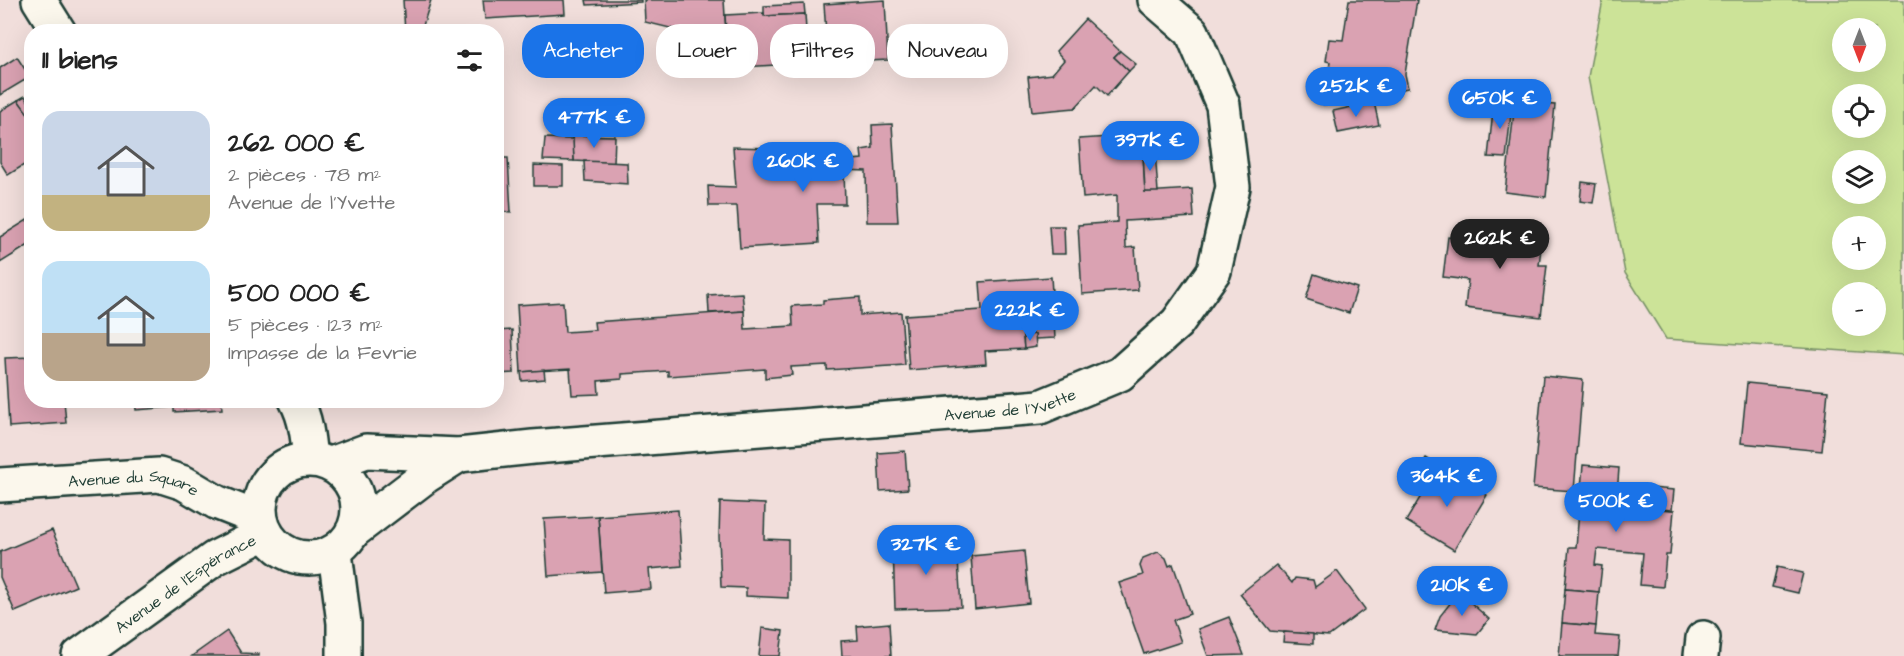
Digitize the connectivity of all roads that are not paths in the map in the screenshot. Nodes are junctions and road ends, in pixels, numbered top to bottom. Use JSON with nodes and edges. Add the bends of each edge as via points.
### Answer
{"nodes":[{"id":1,"x":39,"y":0,"type":"edge"},
{"id":2,"x":1155,"y":0,"type":"edge"},
{"id":3,"x":54,"y":24,"type":"edge"},
{"id":4,"x":301,"y":408,"type":"edge"},
{"id":5,"x":459,"y":455,"type":"junction"},
{"id":6,"x":320,"y":461,"type":"junction"},
{"id":7,"x":0,"y":485,"type":"edge"},
{"id":8,"x":262,"y":526,"type":"junction"},
{"id":9,"x":345,"y":542,"type":"junction"},
{"id":10,"x":79,"y":656,"type":"edge"},
{"id":11,"x":344,"y":656,"type":"edge"}],
"edges":[{"from":1,"to":3,"type":"street"},
{"from":2,"to":5,"type":"street","name":"Avenue de l'Yvette","via":[[1192,32],[1214,84],[1222,105],[1233,187],[1214,271],[1177,323],[1120,374],[1040,407]]},
{"from":4,"to":6,"type":"street"},
{"from":5,"to":6,"type":"street","name":"Avenue de l'Yvette","via":[[366,451]]},
{"from":5,"to":9,"type":"street","name":"Avenue de l'Yvette","via":[[426,476]]},
{"from":6,"to":8,"type":"street","via":[[289,463],[271,477],[260,496]]},
{"from":6,"to":9,"type":"street","via":[[351,481],[360,505]]},
{"from":7,"to":8,"type":"street","name":"Avenue du Square","via":[[159,475],[184,483]]},
{"from":8,"to":9,"type":"street","via":[[283,552],[309,560]]},
{"from":8,"to":10,"type":"street","name":"Avenue de l'Espérance"},
{"from":9,"to":11,"type":"street"}]}
